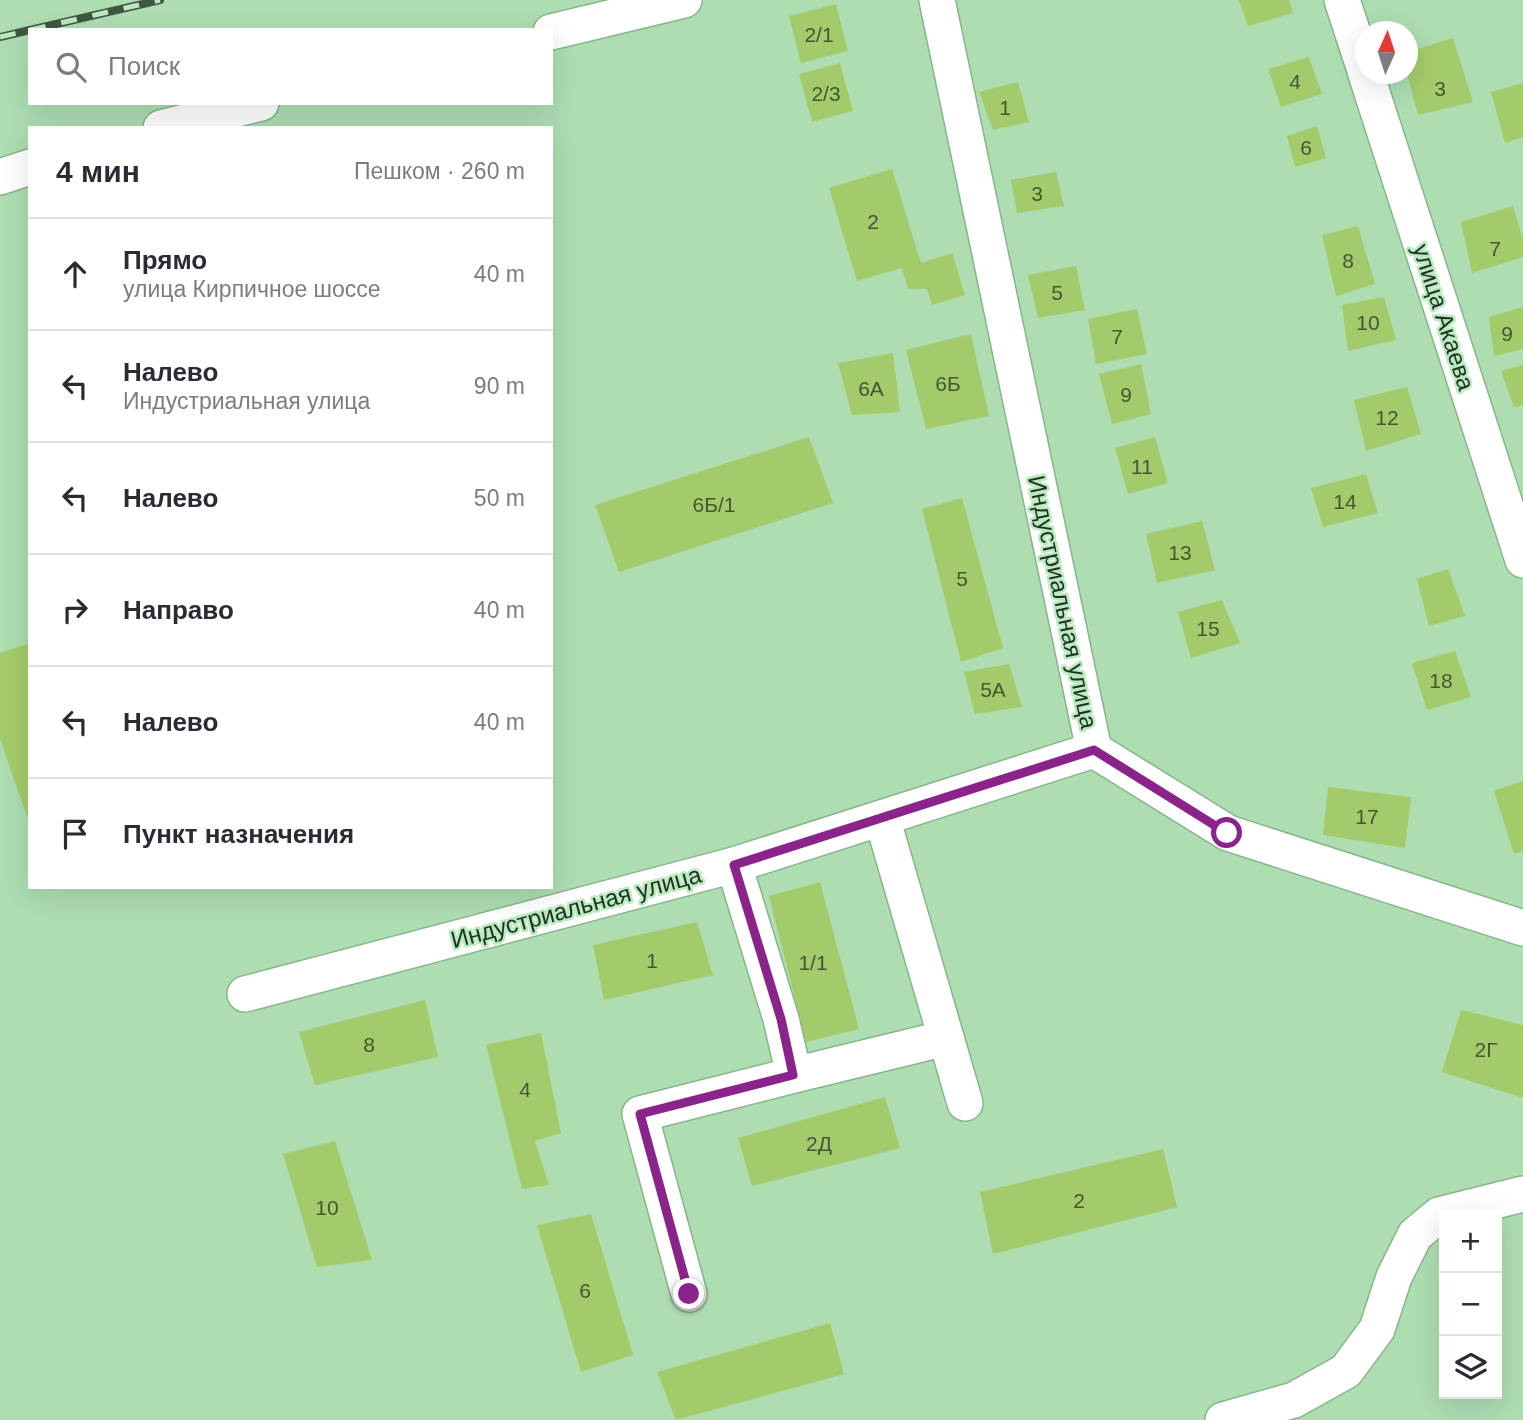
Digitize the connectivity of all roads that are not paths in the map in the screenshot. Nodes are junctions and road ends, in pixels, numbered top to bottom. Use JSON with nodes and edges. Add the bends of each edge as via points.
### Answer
{"nodes":[{"id":1,"x":684,"y":0,"type":"edge"},
{"id":2,"x":937,"y":0,"type":"edge"},
{"id":3,"x":1342,"y":0,"type":"edge"},
{"id":4,"x":553,"y":33,"type":"edge"},
{"id":5,"x":1355,"y":40,"type":"edge"},
{"id":6,"x":1370,"y":84,"type":"edge"},
{"id":7,"x":253,"y":105,"type":"edge"},
{"id":8,"x":169,"y":126,"type":"edge"},
{"id":9,"x":28,"y":168,"type":"edge"},
{"id":10,"x":0,"y":177,"type":"edge"},
{"id":11,"x":1523,"y":560,"type":"edge"},
{"id":12,"x":1094,"y":750,"type":"junction"},
{"id":13,"x":882,"y":818,"type":"junction"},
{"id":14,"x":734,"y":865,"type":"junction"},
{"id":15,"x":1523,"y":928,"type":"edge"},
{"id":16,"x":245,"y":994,"type":"dead end"},
{"id":17,"x":946,"y":1038,"type":"junction"},
{"id":18,"x":793,"y":1075,"type":"junction"},
{"id":19,"x":965,"y":1103,"type":"dead end"},
{"id":20,"x":1523,"y":1194,"type":"edge"},
{"id":21,"x":689,"y":1294,"type":"dead end"},
{"id":22,"x":1223,"y":1420,"type":"edge"}],
"edges":[{"from":1,"to":4,"type":"street"},
{"from":2,"to":12,"type":"street","name":"Индустриальная улица"},
{"from":3,"to":5,"type":"street","name":"улица Акаева"},
{"from":6,"to":11,"type":"street","name":"улица Акаева"},
{"from":7,"to":8,"type":"street"},
{"from":9,"to":10,"type":"street"},
{"from":12,"to":13,"type":"street","name":"Индустриальная улица"},
{"from":12,"to":15,"type":"street","via":[[1227,833]]},
{"from":13,"to":14,"type":"street","name":"Индустриальная улица"},
{"from":13,"to":17,"type":"street"},
{"from":14,"to":16,"type":"street","name":"Индустриальная улица"},
{"from":14,"to":18,"type":"street","via":[[781,1019]]},
{"from":17,"to":18,"type":"street"},
{"from":17,"to":19,"type":"street"},
{"from":18,"to":21,"type":"street","via":[[640,1114]]},
{"from":20,"to":22,"type":"street","via":[[1439,1215],[1415,1235],[1377,1329],[1346,1371],[1294,1400]]}]}
